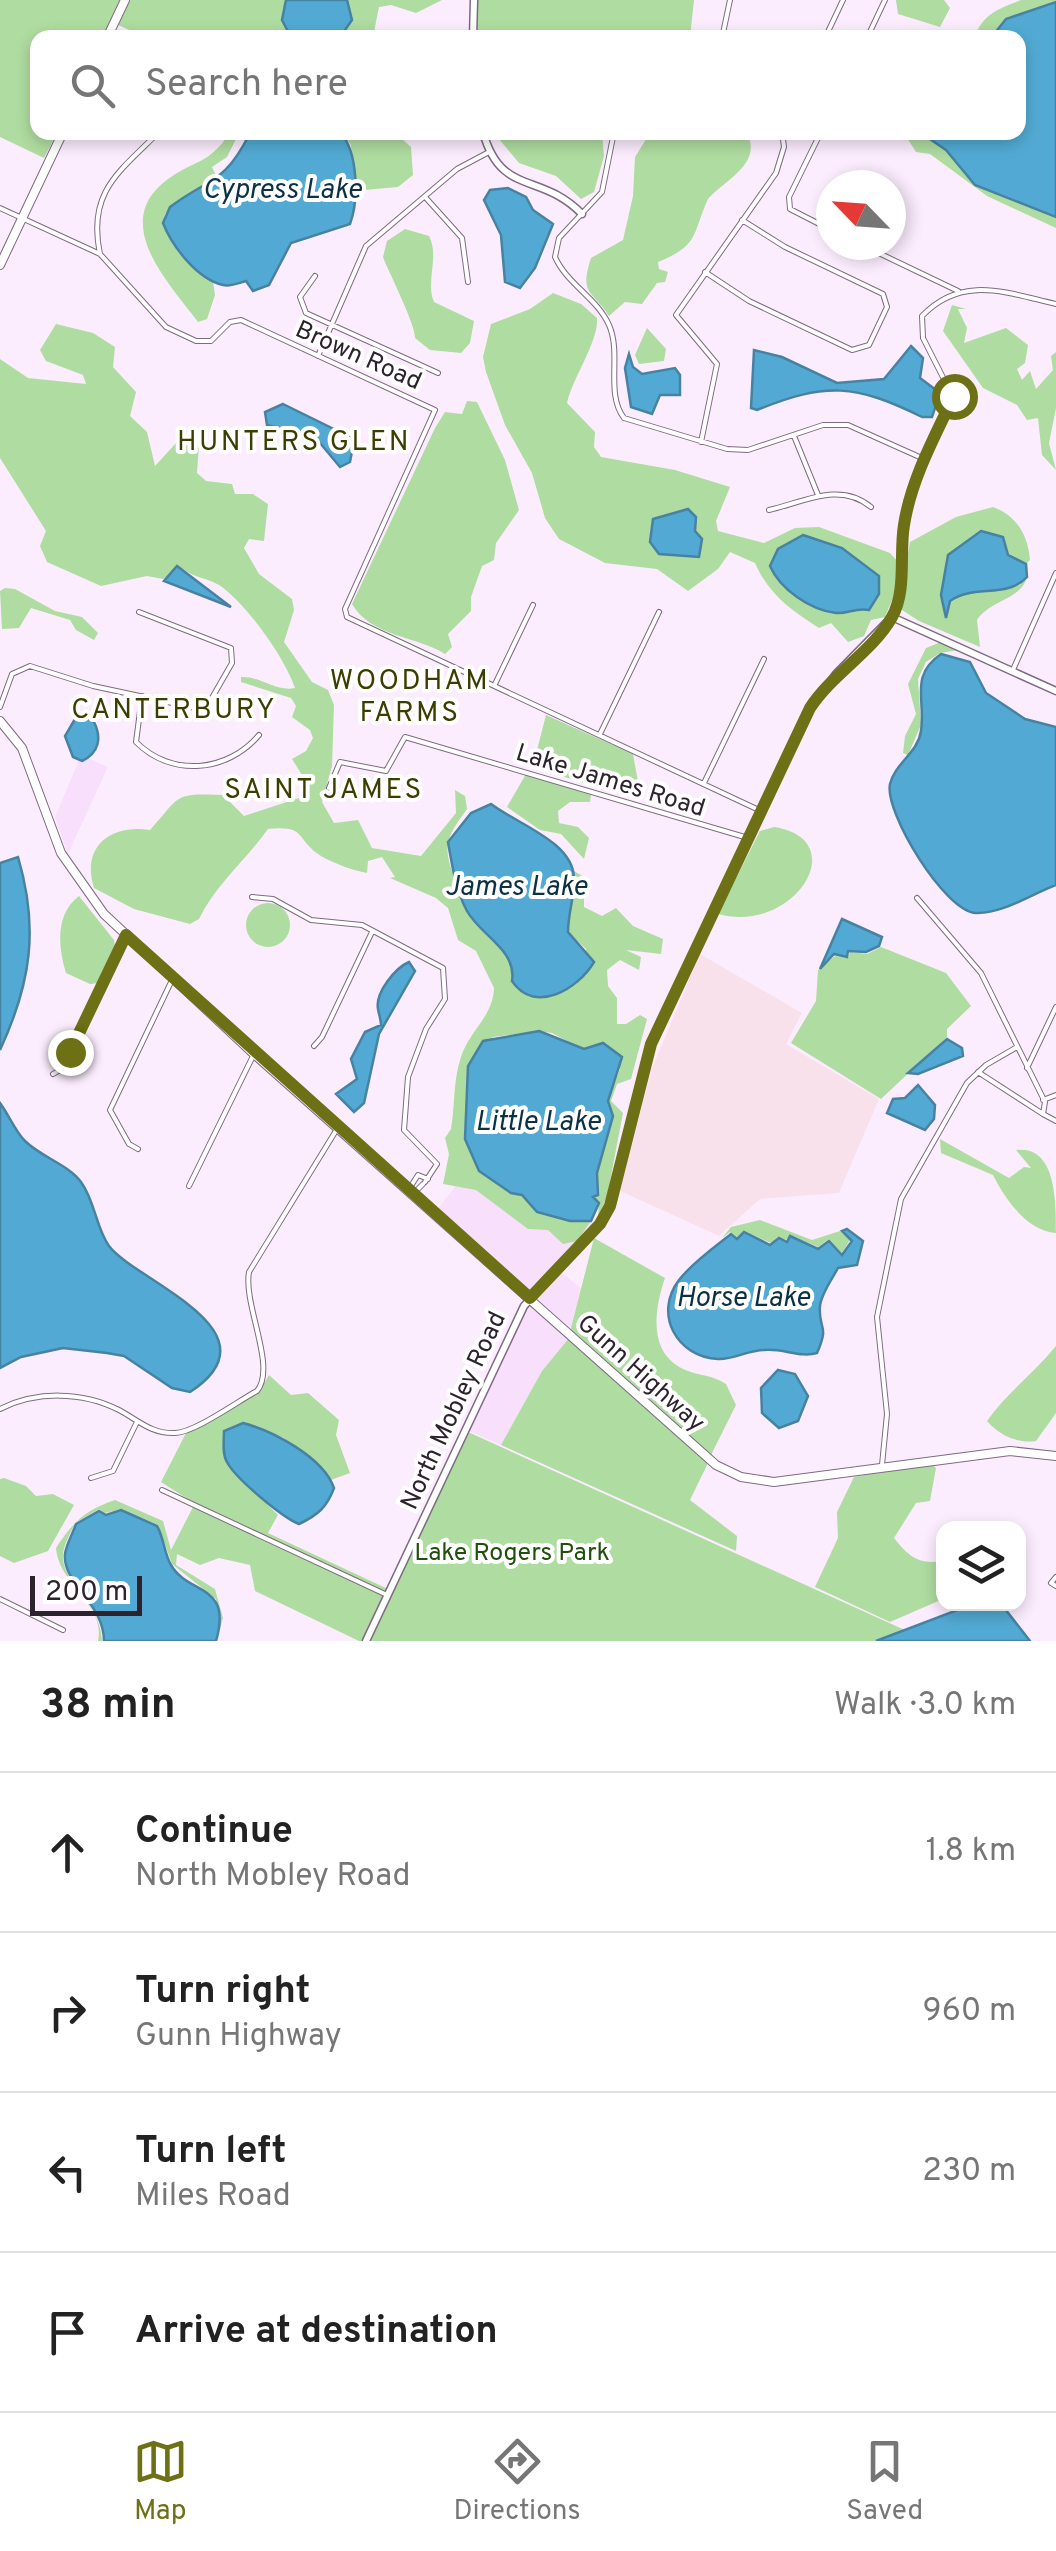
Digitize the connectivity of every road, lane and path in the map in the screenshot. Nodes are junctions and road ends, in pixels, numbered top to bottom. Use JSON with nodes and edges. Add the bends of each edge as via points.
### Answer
{"nodes":[{"id":1,"x":125,"y":0,"type":"edge"},
{"id":2,"x":474,"y":0,"type":"edge"},
{"id":3,"x":730,"y":0,"type":"edge"},
{"id":4,"x":843,"y":0,"type":"edge"},
{"id":5,"x":885,"y":0,"type":"edge"},
{"id":6,"x":112,"y":30,"type":"edge"},
{"id":7,"x":473,"y":30,"type":"edge"},
{"id":8,"x":724,"y":30,"type":"edge"},
{"id":9,"x":829,"y":30,"type":"edge"},
{"id":10,"x":871,"y":30,"type":"edge"},
{"id":11,"x":59,"y":140,"type":"edge"},
{"id":12,"x":152,"y":140,"type":"edge"},
{"id":13,"x":485,"y":140,"type":"edge"},
{"id":14,"x":612,"y":140,"type":"edge"},
{"id":15,"x":783,"y":140,"type":"edge"},
{"id":16,"x":816,"y":140,"type":"edge"},
{"id":17,"x":489,"y":152,"type":"junction"},
{"id":18,"x":426,"y":198,"type":"junction"},
{"id":19,"x":0,"y":208,"type":"edge"},
{"id":20,"x":582,"y":214,"type":"junction"},
{"id":21,"x":22,"y":218,"type":"junction"},
{"id":22,"x":742,"y":220,"type":"junction"},
{"id":23,"x":816,"y":222,"type":"edge"},
{"id":24,"x":100,"y":254,"type":"junction"},
{"id":25,"x":893,"y":260,"type":"edge"},
{"id":26,"x":0,"y":265,"type":"edge"},
{"id":27,"x":705,"y":272,"type":"junction"},
{"id":28,"x":314,"y":276,"type":"dead end"},
{"id":29,"x":468,"y":282,"type":"dead end"},
{"id":30,"x":958,"y":291,"type":"junction"},
{"id":31,"x":1056,"y":304,"type":"edge"},
{"id":32,"x":332,"y":324,"type":"junction"},
{"id":33,"x":318,"y":356,"type":"junction"},
{"id":34,"x":438,"y":373,"type":"dead end"},
{"id":35,"x":794,"y":436,"type":"junction"},
{"id":36,"x":701,"y":442,"type":"junction"},
{"id":37,"x":924,"y":459,"type":"junction"},
{"id":38,"x":818,"y":496,"type":"junction"},
{"id":39,"x":871,"y":507,"type":"dead end"},
{"id":40,"x":769,"y":510,"type":"dead end"},
{"id":41,"x":1056,"y":572,"type":"edge"},
{"id":42,"x":533,"y":604,"type":"dead end"},
{"id":43,"x":139,"y":612,"type":"dead end"},
{"id":44,"x":659,"y":612,"type":"dead end"},
{"id":45,"x":892,"y":618,"type":"junction"},
{"id":46,"x":764,"y":659,"type":"dead end"},
{"id":47,"x":1012,"y":672,"type":"junction"},
{"id":48,"x":494,"y":684,"type":"junction"},
{"id":49,"x":1056,"y":691,"type":"edge"},
{"id":50,"x":142,"y":696,"type":"junction"},
{"id":51,"x":0,"y":708,"type":"edge"},
{"id":52,"x":0,"y":718,"type":"edge"},
{"id":53,"x":258,"y":734,"type":"dead end"},
{"id":54,"x":600,"y":734,"type":"junction"},
{"id":55,"x":704,"y":783,"type":"junction"},
{"id":56,"x":329,"y":788,"type":"dead end"},
{"id":57,"x":761,"y":811,"type":"junction"},
{"id":58,"x":748,"y":838,"type":"junction"},
{"id":59,"x":252,"y":898,"type":"dead end"},
{"id":60,"x":917,"y":898,"type":"dead end"},
{"id":61,"x":372,"y":932,"type":"junction"},
{"id":62,"x":126,"y":935,"type":"junction"},
{"id":63,"x":172,"y":980,"type":"junction"},
{"id":64,"x":1056,"y":1007,"type":"edge"},
{"id":65,"x":314,"y":1046,"type":"dead end"},
{"id":66,"x":1017,"y":1048,"type":"junction"},
{"id":67,"x":254,"y":1054,"type":"junction"},
{"id":68,"x":1027,"y":1068,"type":"junction"},
{"id":69,"x":978,"y":1072,"type":"junction"},
{"id":70,"x":53,"y":1074,"type":"dead end"},
{"id":71,"x":1056,"y":1095,"type":"edge"},
{"id":72,"x":1043,"y":1100,"type":"junction"},
{"id":73,"x":1044,"y":1114,"type":"junction"},
{"id":74,"x":1056,"y":1121,"type":"edge"},
{"id":75,"x":339,"y":1126,"type":"junction"},
{"id":76,"x":138,"y":1149,"type":"dead end"},
{"id":77,"x":426,"y":1182,"type":"junction"},
{"id":78,"x":189,"y":1186,"type":"dead end"},
{"id":79,"x":411,"y":1191,"type":"junction"},
{"id":80,"x":530,"y":1298,"type":"junction"},
{"id":81,"x":0,"y":1410,"type":"edge"},
{"id":82,"x":137,"y":1422,"type":"junction"},
{"id":83,"x":1056,"y":1456,"type":"edge"},
{"id":84,"x":882,"y":1468,"type":"junction"},
{"id":85,"x":91,"y":1478,"type":"dead end"},
{"id":86,"x":162,"y":1490,"type":"dead end"},
{"id":87,"x":1054,"y":1579,"type":"edge"},
{"id":88,"x":1056,"y":1586,"type":"edge"},
{"id":89,"x":388,"y":1595,"type":"junction"},
{"id":90,"x":0,"y":1599,"type":"edge"},
{"id":91,"x":63,"y":1630,"type":"dead end"},
{"id":92,"x":366,"y":1641,"type":"edge"}],
"edges":[{"from":1,"to":6,"type":"main road"},
{"from":2,"to":7,"type":"street"},
{"from":3,"to":8,"type":"street"},
{"from":4,"to":9,"type":"street"},
{"from":5,"to":10,"type":"street"},
{"from":11,"to":21,"type":"main road"},
{"from":12,"to":24,"type":"street","via":[[98,203]]},
{"from":13,"to":17,"type":"street"},
{"from":14,"to":20,"type":"street","via":[[602,192]]},
{"from":15,"to":22,"type":"street","via":[[776,173]]},
{"from":16,"to":23,"type":"street","via":[[789,198],[790,208]]},
{"from":17,"to":18,"type":"street","via":[[457,169]]},
{"from":17,"to":20,"type":"street","via":[[508,175],[556,190]]},
{"from":18,"to":29,"type":"street","via":[[462,238]]},
{"from":18,"to":32,"type":"street","via":[[366,246]]},
{"from":19,"to":21,"type":"street","name":"Brown Road"},
{"from":20,"to":36,"type":"street","via":[[559,238],[555,257],[611,329],[618,410],[631,422]]},
{"from":21,"to":24,"type":"street","name":"Brown Road"},
{"from":21,"to":26,"type":"main road"},
{"from":22,"to":27,"type":"street"},
{"from":22,"to":27,"type":"street","via":[[784,248],[883,294],[886,306],[869,345],[852,350],[749,302]]},
{"from":24,"to":33,"type":"street","name":"Brown Road","via":[[153,316],[181,335],[211,340],[241,320]]},
{"from":25,"to":30,"type":"street"},
{"from":27,"to":36,"type":"street","via":[[676,315],[717,364]]},
{"from":28,"to":32,"type":"street","via":[[300,306]]},
{"from":30,"to":31,"type":"street","via":[[988,288]]},
{"from":30,"to":37,"type":"street","via":[[928,309],[920,322],[954,396]]},
{"from":32,"to":33,"type":"street"},
{"from":32,"to":34,"type":"street"},
{"from":33,"to":48,"type":"street","name":"Brown Road","via":[[435,410],[347,617]]},
{"from":35,"to":36,"type":"street","via":[[748,450]]},
{"from":35,"to":37,"type":"street","via":[[848,425]]},
{"from":35,"to":38,"type":"street"},
{"from":37,"to":45,"type":"street","via":[[904,527]]},
{"from":38,"to":39,"type":"street","via":[[846,494]]},
{"from":38,"to":40,"type":"street"},
{"from":41,"to":47,"type":"street"},
{"from":42,"to":48,"type":"street"},
{"from":43,"to":50,"type":"street","via":[[221,642],[234,656],[206,710]]},
{"from":44,"to":54,"type":"street"},
{"from":45,"to":47,"type":"street"},
{"from":45,"to":57,"type":"street","name":"North Mobley Road","via":[[824,688]]},
{"from":46,"to":55,"type":"street"},
{"from":47,"to":49,"type":"street"},
{"from":48,"to":54,"type":"street","name":"Brown Road"},
{"from":50,"to":51,"type":"street","via":[[30,666],[11,676]]},
{"from":50,"to":53,"type":"street","via":[[136,742],[156,755],[210,766],[237,756]]},
{"from":52,"to":62,"type":"main road","name":"Gunn Highway","via":[[26,747],[71,868]]},
{"from":54,"to":55,"type":"street","name":"Brown Road"},
{"from":55,"to":57,"type":"street","name":"Brown Road"},
{"from":56,"to":58,"type":"street","name":"Lake James Road","via":[[340,762],[386,772],[405,738]]},
{"from":57,"to":58,"type":"street","name":"North Mobley Road"},
{"from":58,"to":80,"type":"street","name":"North Mobley Road","via":[[651,1044],[610,1206]]},
{"from":59,"to":61,"type":"street"},
{"from":60,"to":66,"type":"street","via":[[980,973]]},
{"from":61,"to":65,"type":"street"},
{"from":61,"to":77,"type":"street","via":[[443,968],[447,986],[418,1047],[403,1104],[404,1130],[437,1164]]},
{"from":62,"to":63,"type":"main road","name":"Gunn Highway"},
{"from":62,"to":70,"type":"street","via":[[62,1068]]},
{"from":63,"to":67,"type":"main road","name":"Gunn Highway"},
{"from":63,"to":76,"type":"street","via":[[110,1110]]},
{"from":64,"to":68,"type":"street"},
{"from":66,"to":68,"type":"street"},
{"from":66,"to":69,"type":"street"},
{"from":67,"to":75,"type":"main road","name":"Gunn Highway"},
{"from":67,"to":78,"type":"street"},
{"from":68,"to":72,"type":"street"},
{"from":69,"to":73,"type":"street"},
{"from":69,"to":84,"type":"street","via":[[909,1178],[891,1234],[877,1318],[887,1414]]},
{"from":71,"to":72,"type":"street"},
{"from":72,"to":73,"type":"street"},
{"from":73,"to":74,"type":"street"},
{"from":75,"to":79,"type":"main road","name":"Gunn Highway"},
{"from":75,"to":82,"type":"street","via":[[249,1272],[261,1387],[183,1432]]},
{"from":77,"to":79,"type":"street"},
{"from":77,"to":79,"type":"street","via":[[418,1175]]},
{"from":79,"to":80,"type":"main road","name":"Gunn Highway"},
{"from":80,"to":84,"type":"main road","name":"Gunn Highway","via":[[730,1473],[774,1482]]},
{"from":80,"to":89,"type":"street","name":"North Mobley Road"},
{"from":81,"to":82,"type":"street","via":[[48,1395],[104,1403]]},
{"from":82,"to":85,"type":"street","via":[[113,1471]]},
{"from":83,"to":84,"type":"main road","name":"Gunn Highway","via":[[1017,1450]]},
{"from":86,"to":89,"type":"street"},
{"from":87,"to":88,"type":"street"},
{"from":89,"to":92,"type":"street","name":"North Mobley Road"},
{"from":90,"to":91,"type":"street"}]}
